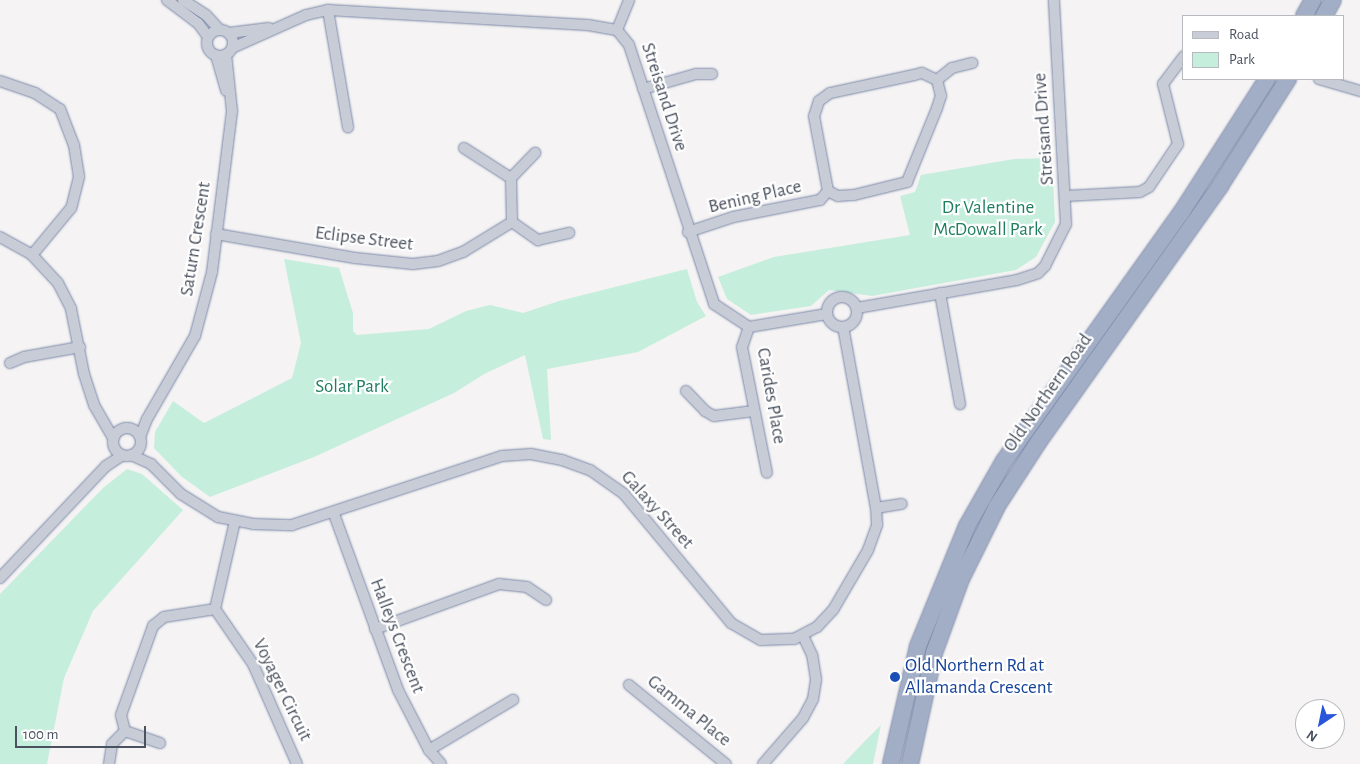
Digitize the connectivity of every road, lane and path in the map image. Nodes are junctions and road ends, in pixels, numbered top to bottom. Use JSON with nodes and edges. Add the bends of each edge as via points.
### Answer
{"nodes":[{"id":1,"x":167,"y":0,"type":"edge"},
{"id":2,"x":183,"y":0,"type":"edge"},
{"id":3,"x":379,"y":0,"type":"edge"},
{"id":4,"x":629,"y":0,"type":"edge"},
{"id":5,"x":1054,"y":0,"type":"edge"},
{"id":6,"x":1313,"y":0,"type":"edge"},
{"id":7,"x":1333,"y":0,"type":"edge"},
{"id":8,"x":328,"y":10,"type":"junction"},
{"id":9,"x":378,"y":12,"type":"junction"},
{"id":10,"x":1305,"y":15,"type":"edge"},
{"id":11,"x":1325,"y":15,"type":"edge"},
{"id":12,"x":278,"y":27,"type":"junction"},
{"id":13,"x":617,"y":30,"type":"junction"},
{"id":14,"x":224,"y":31,"type":"junction"},
{"id":15,"x":208,"y":37,"type":"junction"},
{"id":16,"x":225,"y":52,"type":"junction"},
{"id":17,"x":1182,"y":59,"type":"edge"},
{"id":18,"x":972,"y":62,"type":"dead end"},
{"id":19,"x":712,"y":74,"type":"dead end"},
{"id":20,"x":937,"y":80,"type":"junction"},
{"id":21,"x":1266,"y":80,"type":"edge"},
{"id":22,"x":1287,"y":80,"type":"edge"},
{"id":23,"x":1322,"y":80,"type":"edge"},
{"id":24,"x":0,"y":81,"type":"edge"},
{"id":25,"x":643,"y":89,"type":"junction"},
{"id":26,"x":1360,"y":91,"type":"edge"},
{"id":27,"x":348,"y":127,"type":"dead end"},
{"id":28,"x":464,"y":148,"type":"dead end"},
{"id":29,"x":535,"y":153,"type":"dead end"},
{"id":30,"x":511,"y":178,"type":"junction"},
{"id":31,"x":828,"y":191,"type":"junction"},
{"id":32,"x":1066,"y":196,"type":"junction"},
{"id":33,"x":512,"y":222,"type":"junction"},
{"id":34,"x":569,"y":232,"type":"dead end"},
{"id":35,"x":688,"y":232,"type":"junction"},
{"id":36,"x":216,"y":234,"type":"junction"},
{"id":37,"x":0,"y":237,"type":"edge"},
{"id":38,"x":32,"y":255,"type":"junction"},
{"id":39,"x":940,"y":293,"type":"junction"},
{"id":40,"x":857,"y":308,"type":"junction"},
{"id":41,"x":827,"y":314,"type":"junction"},
{"id":42,"x":749,"y":327,"type":"junction"},
{"id":43,"x":843,"y":327,"type":"junction"},
{"id":44,"x":80,"y":347,"type":"junction"},
{"id":45,"x":10,"y":363,"type":"dead end"},
{"id":46,"x":686,"y":391,"type":"dead end"},
{"id":47,"x":960,"y":404,"type":"dead end"},
{"id":48,"x":754,"y":411,"type":"junction"},
{"id":49,"x":104,"y":418,"type":"junction"},
{"id":50,"x":147,"y":418,"type":"junction"},
{"id":51,"x":127,"y":429,"type":"junction"},
{"id":52,"x":140,"y":441,"type":"junction"},
{"id":53,"x":114,"y":443,"type":"junction"},
{"id":54,"x":127,"y":455,"type":"junction"},
{"id":55,"x":151,"y":464,"type":"junction"},
{"id":56,"x":106,"y":466,"type":"junction"},
{"id":57,"x":767,"y":472,"type":"dead end"},
{"id":58,"x":902,"y":504,"type":"dead end"},
{"id":59,"x":876,"y":508,"type":"junction"},
{"id":60,"x":334,"y":514,"type":"junction"},
{"id":61,"x":235,"y":521,"type":"junction"},
{"id":62,"x":0,"y":578,"type":"edge"},
{"id":63,"x":546,"y":600,"type":"dead end"},
{"id":64,"x":215,"y":609,"type":"junction"},
{"id":65,"x":375,"y":629,"type":"junction"},
{"id":66,"x":803,"y":636,"type":"junction"},
{"id":67,"x":629,"y":685,"type":"dead end"},
{"id":68,"x":513,"y":700,"type":"dead end"},
{"id":69,"x":125,"y":731,"type":"junction"},
{"id":70,"x":160,"y":743,"type":"dead end"},
{"id":71,"x":429,"y":750,"type":"junction"},
{"id":72,"x":108,"y":764,"type":"edge"},
{"id":73,"x":297,"y":764,"type":"edge"},
{"id":74,"x":441,"y":764,"type":"edge"},
{"id":75,"x":726,"y":764,"type":"edge"},
{"id":76,"x":763,"y":764,"type":"edge"},
{"id":77,"x":891,"y":764,"type":"edge"},
{"id":78,"x":910,"y":764,"type":"edge"}],
"edges":[{"from":1,"to":15,"type":"street","via":[[198,23]]},
{"from":2,"to":14,"type":"street"},
{"from":3,"to":9,"type":"street"},
{"from":4,"to":13,"type":"street"},
{"from":5,"to":32,"type":"street","name":"Streisand Drive"},
{"from":6,"to":10,"type":"highway"},
{"from":7,"to":11,"type":"highway"},
{"from":8,"to":9,"type":"street","name":"Streisand Drive"},
{"from":8,"to":12,"type":"street","name":"Streisand Drive"},
{"from":8,"to":27,"type":"street"},
{"from":9,"to":13,"type":"street","name":"Streisand Drive","via":[[588,25]]},
{"from":12,"to":14,"type":"street","name":"Streisand Drive"},
{"from":12,"to":16,"type":"street","name":"Streisand Drive"},
{"from":13,"to":25,"type":"street","name":"Streisand Drive","via":[[629,45]]},
{"from":14,"to":15,"type":"street"},
{"from":14,"to":16,"type":"street"},
{"from":15,"to":16,"type":"street","via":[[208,50]]},
{"from":16,"to":36,"type":"street","name":"Saturn Crescent","via":[[232,111]]},
{"from":17,"to":32,"type":"street","via":[[1163,84],[1178,144],[1148,187],[1140,192]]},
{"from":18,"to":20,"type":"street","via":[[952,68]]},
{"from":19,"to":25,"type":"street","via":[[696,74]]},
{"from":20,"to":31,"type":"street","name":"Bening Place","via":[[941,96],[906,182],[854,195],[838,196]]},
{"from":20,"to":31,"type":"street","name":"Bening Place","via":[[922,73],[830,93],[819,102],[814,116]]},
{"from":21,"to":77,"type":"highway","name":"Old Northern Road","via":[[1176,220],[1004,461],[967,526],[918,646]]},
{"from":22,"to":78,"type":"highway","name":"Old Northern Road","via":[[1220,186],[1038,441],[997,506],[961,579],[937,645]]},
{"from":23,"to":26,"type":"street"},
{"from":24,"to":38,"type":"street","via":[[35,93],[60,110],[74,145],[79,177],[70,208]]},
{"from":25,"to":35,"type":"street","name":"Streisand Drive"},
{"from":28,"to":30,"type":"street"},
{"from":29,"to":30,"type":"street"},
{"from":30,"to":33,"type":"street"},
{"from":31,"to":35,"type":"street","name":"Bening Place","via":[[820,200],[734,217]]},
{"from":32,"to":39,"type":"street","name":"Streisand Drive","via":[[1063,233],[1038,273],[1017,280]]},
{"from":33,"to":34,"type":"street","via":[[538,240]]},
{"from":33,"to":36,"type":"street","name":"Eclipse Street","via":[[462,252],[438,261],[413,264],[363,260]]},
{"from":35,"to":42,"type":"street","name":"Streisand Drive","via":[[714,304]]},
{"from":36,"to":50,"type":"street","name":"Saturn Crescent","via":[[212,272],[194,336]]},
{"from":37,"to":38,"type":"street"},
{"from":38,"to":44,"type":"street","via":[[58,283],[71,309]]},
{"from":39,"to":40,"type":"street","name":"Streisand Drive"},
{"from":39,"to":47,"type":"street"},
{"from":40,"to":41,"type":"street","via":[[850,299],[839,297],[829,303]]},
{"from":40,"to":43,"type":"street","via":[[855,321]]},
{"from":41,"to":42,"type":"street"},
{"from":41,"to":43,"type":"street","via":[[831,322]]},
{"from":42,"to":48,"type":"street","name":"Carides Place","via":[[742,346]]},
{"from":43,"to":59,"type":"street","name":"Galaxy Street"},
{"from":44,"to":45,"type":"street","via":[[24,357]]},
{"from":44,"to":49,"type":"street","via":[[94,405]]},
{"from":46,"to":48,"type":"street","via":[[705,412],[714,416]]},
{"from":48,"to":57,"type":"street","name":"Carides Place"},
{"from":49,"to":51,"type":"street"},
{"from":49,"to":53,"type":"street"},
{"from":50,"to":51,"type":"street","name":"Saturn Crescent"},
{"from":50,"to":52,"type":"street","name":"Saturn Crescent"},
{"from":51,"to":52,"type":"street","name":"Galaxy Street"},
{"from":51,"to":53,"type":"street","name":"Saturn Crescent"},
{"from":52,"to":54,"type":"street","name":"Saturn Crescent"},
{"from":52,"to":55,"type":"street","name":"Galaxy Street"},
{"from":53,"to":54,"type":"street","name":"Galaxy Street"},
{"from":53,"to":56,"type":"street"},
{"from":54,"to":55,"type":"street","name":"Galaxy Street"},
{"from":54,"to":56,"type":"street"},
{"from":55,"to":61,"type":"street","name":"Galaxy Street","via":[[198,506]]},
{"from":56,"to":62,"type":"street"},
{"from":58,"to":59,"type":"street"},
{"from":59,"to":66,"type":"street","name":"Galaxy Street","via":[[875,534],[864,557],[829,615],[818,628]]},
{"from":60,"to":61,"type":"street","name":"Galaxy Street","via":[[292,525]]},
{"from":60,"to":65,"type":"street","name":"Halleys Crescent"},
{"from":60,"to":66,"type":"street","name":"Galaxy Street","via":[[502,456],[531,454],[562,460],[590,470],[624,494],[730,623],[761,640],[784,641]]},
{"from":61,"to":64,"type":"street"},
{"from":63,"to":65,"type":"street","via":[[527,587],[499,584]]},
{"from":64,"to":69,"type":"street","via":[[164,617],[153,626],[121,715]]},
{"from":64,"to":73,"type":"street","name":"Voyager Circuit","via":[[253,664]]},
{"from":65,"to":71,"type":"street","name":"Halleys Crescent","via":[[398,690]]},
{"from":66,"to":76,"type":"street","via":[[812,655],[816,680],[813,699],[803,718]]},
{"from":67,"to":75,"type":"street","name":"Gamma Place"},
{"from":68,"to":71,"type":"street"},
{"from":69,"to":70,"type":"street"},
{"from":69,"to":72,"type":"street","via":[[112,744]]},
{"from":71,"to":74,"type":"street","name":"Halleys Crescent"}]}
